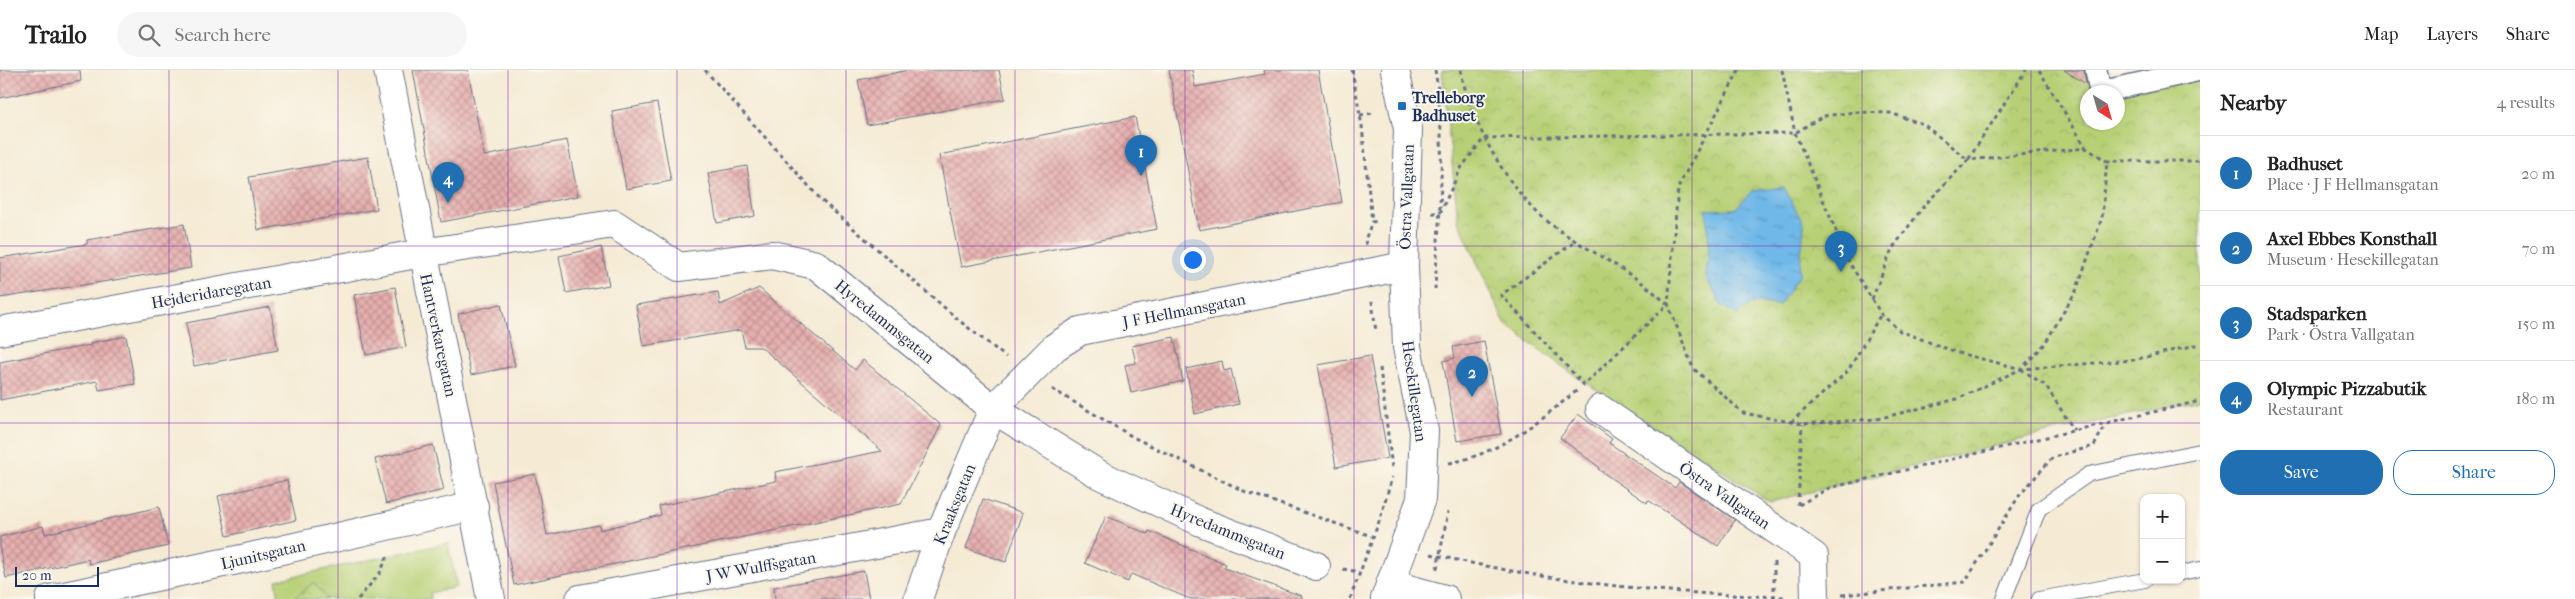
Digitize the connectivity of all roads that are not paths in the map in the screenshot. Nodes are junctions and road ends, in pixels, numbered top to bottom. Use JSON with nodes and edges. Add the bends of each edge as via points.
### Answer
{"nodes":[{"id":1,"x":388,"y":70,"type":"edge"},
{"id":2,"x":1395,"y":70,"type":"edge"},
{"id":3,"x":2096,"y":70,"type":"edge"},
{"id":4,"x":2200,"y":70,"type":"edge"},
{"id":5,"x":2099,"y":85,"type":"edge"},
{"id":6,"x":2125,"y":87,"type":"edge"},
{"id":7,"x":422,"y":254,"type":"junction"},
{"id":8,"x":1404,"y":266,"type":"junction"},
{"id":9,"x":0,"y":331,"type":"edge"},
{"id":10,"x":993,"y":409,"type":"junction"},
{"id":11,"x":1600,"y":409,"type":"road end"},
{"id":12,"x":2200,"y":451,"type":"edge"},
{"id":13,"x":474,"y":506,"type":"junction"},
{"id":14,"x":941,"y":532,"type":"junction"},
{"id":15,"x":1316,"y":566,"type":"dead end"},
{"id":16,"x":2200,"y":569,"type":"edge"},
{"id":17,"x":2185,"y":572,"type":"edge"},
{"id":18,"x":2140,"y":581,"type":"edge"},
{"id":19,"x":1388,"y":592,"type":"edge"},
{"id":20,"x":1438,"y":598,"type":"edge"},
{"id":21,"x":1814,"y":598,"type":"edge"},
{"id":22,"x":50,"y":599,"type":"edge"},
{"id":23,"x":491,"y":599,"type":"edge"},
{"id":24,"x":580,"y":599,"type":"edge"},
{"id":25,"x":918,"y":599,"type":"edge"},
{"id":26,"x":2004,"y":599,"type":"edge"},
{"id":27,"x":2039,"y":599,"type":"edge"}],
"edges":[{"from":1,"to":7,"type":"street","name":"Hantverkaregatan"},
{"from":2,"to":8,"type":"street","name":"Östra Vallgatan","via":[[1408,129]]},
{"from":3,"to":5,"type":"street"},
{"from":4,"to":6,"type":"street"},
{"from":7,"to":9,"type":"street","name":"Hejderidaregatan"},
{"from":7,"to":10,"type":"street","name":"Hyredammsgatan","via":[[614,224],[680,267],[772,255],[816,265]]},
{"from":7,"to":13,"type":"street","name":"Hantverkaregatan"},
{"from":8,"to":10,"type":"street","name":"J F Hellmansgatan","via":[[1080,331],[1055,347]]},
{"from":8,"to":19,"type":"street","name":"Hesekillegatan","via":[[1407,347],[1424,431],[1421,499]]},
{"from":10,"to":14,"type":"street","name":"Kraaksgatan"},
{"from":10,"to":15,"type":"street","name":"Hyredammsgatan","via":[[1100,475],[1201,522]]},
{"from":11,"to":21,"type":"street","name":"Östra Vallgatan","via":[[1814,556]]},
{"from":12,"to":26,"type":"lane","via":[[2089,474],[2039,509]]},
{"from":13,"to":22,"type":"street","name":"Ljunitsgatan"},
{"from":13,"to":23,"type":"street","name":"Hantverkaregatan"},
{"from":14,"to":24,"type":"street","name":"J W Wulffsgatan"},
{"from":14,"to":25,"type":"street","name":"Kraaksgatan"},
{"from":16,"to":17,"type":"lane"},
{"from":18,"to":27,"type":"lane"},
{"from":19,"to":20,"type":"street"}]}
